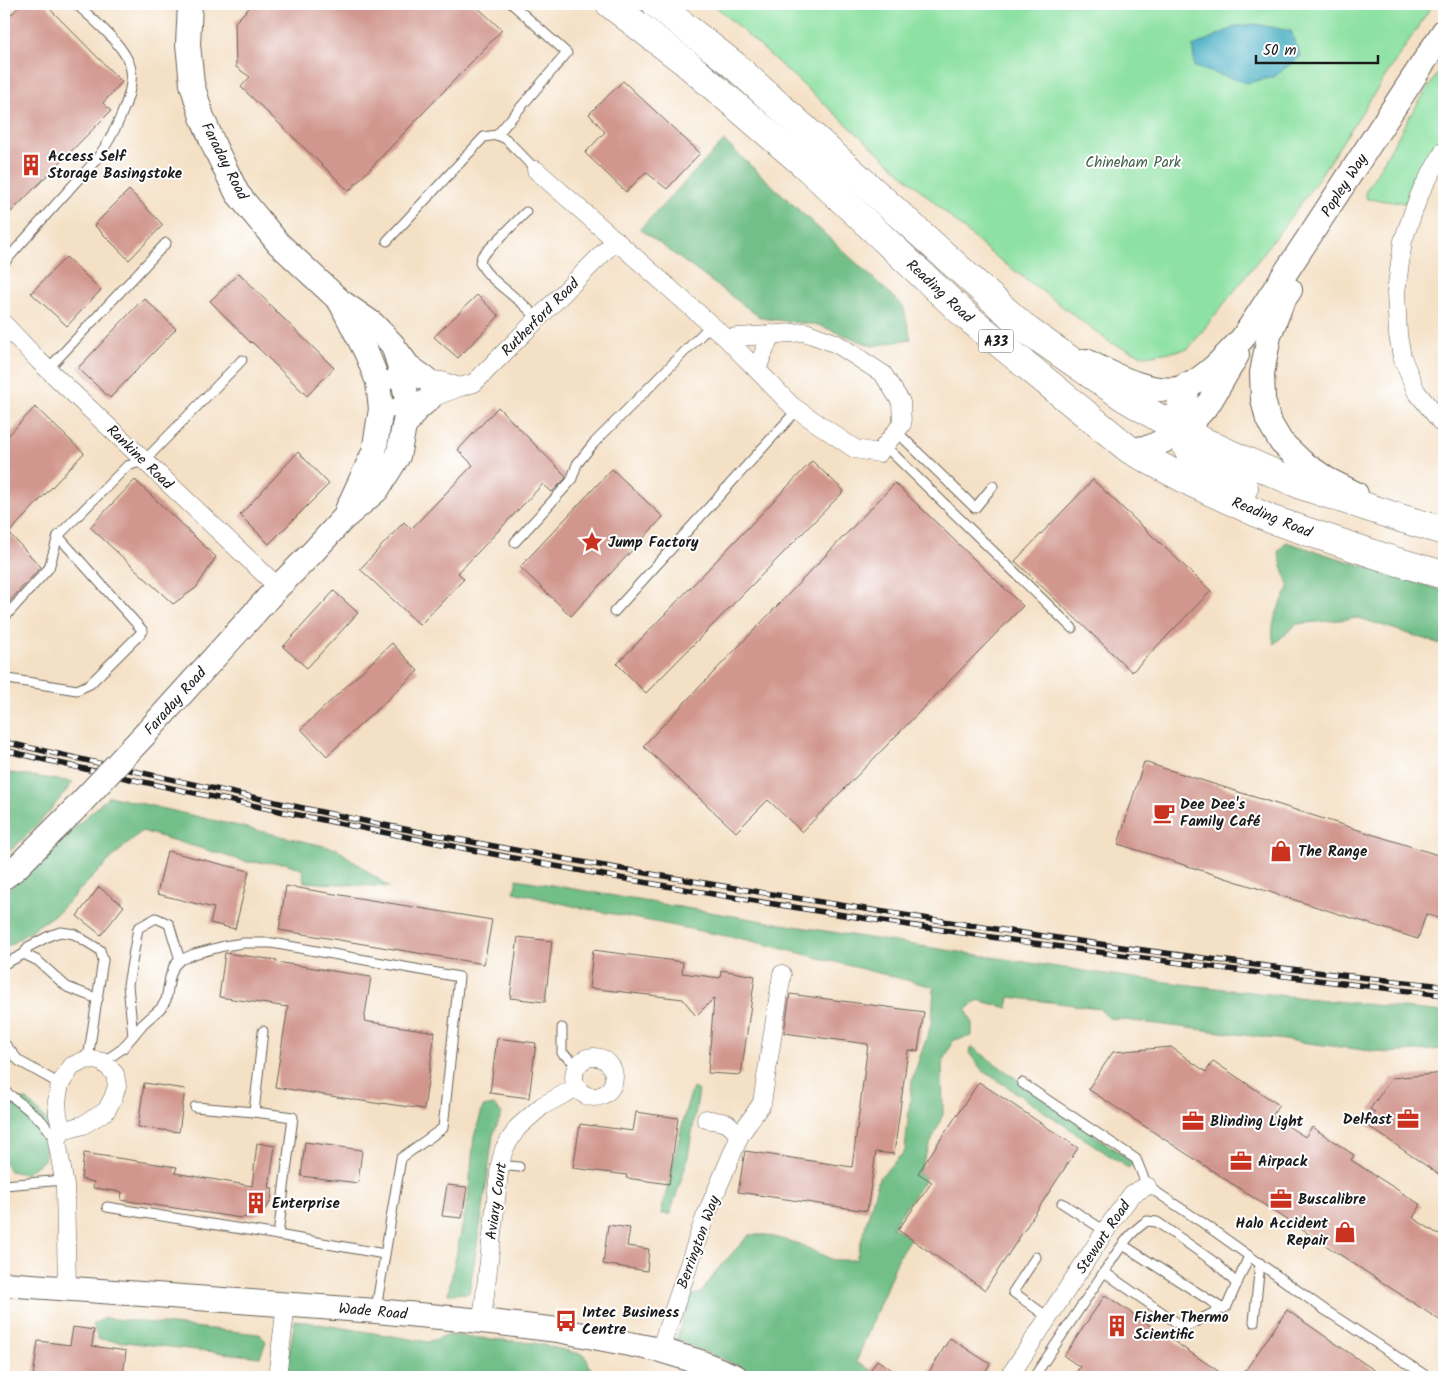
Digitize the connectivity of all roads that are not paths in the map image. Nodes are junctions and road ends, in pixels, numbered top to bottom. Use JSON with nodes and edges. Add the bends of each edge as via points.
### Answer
{"nodes":[{"id":1,"x":76,"y":4,"type":"edge"},
{"id":2,"x":176,"y":4,"type":"edge"},
{"id":3,"x":190,"y":4,"type":"edge"},
{"id":4,"x":512,"y":4,"type":"edge"},
{"id":5,"x":610,"y":4,"type":"edge"},
{"id":6,"x":656,"y":4,"type":"edge"},
{"id":7,"x":1444,"y":31,"type":"edge"},
{"id":8,"x":188,"y":44,"type":"junction"},
{"id":9,"x":497,"y":135,"type":"junction"},
{"id":10,"x":1444,"y":151,"type":"edge"},
{"id":11,"x":536,"y":170,"type":"joint"},
{"id":12,"x":526,"y":212,"type":"dead end"},
{"id":13,"x":1317,"y":227,"type":"junction"},
{"id":14,"x":616,"y":240,"type":"junction"},
{"id":15,"x":387,"y":241,"type":"dead end"},
{"id":16,"x":166,"y":244,"type":"dead end"},
{"id":17,"x":4,"y":263,"type":"edge"},
{"id":18,"x":340,"y":301,"type":"junction"},
{"id":19,"x":538,"y":319,"type":"junction"},
{"id":20,"x":4,"y":324,"type":"edge"},
{"id":21,"x":711,"y":325,"type":"junction"},
{"id":22,"x":1027,"y":330,"type":"junction"},
{"id":23,"x":771,"y":334,"type":"junction"},
{"id":24,"x":726,"y":338,"type":"junction"},
{"id":25,"x":1242,"y":339,"type":"junction"},
{"id":26,"x":242,"y":360,"type":"dead end"},
{"id":27,"x":48,"y":369,"type":"junction"},
{"id":28,"x":757,"y":369,"type":"junction"},
{"id":29,"x":378,"y":382,"type":"junction"},
{"id":30,"x":1186,"y":387,"type":"junction"},
{"id":31,"x":414,"y":398,"type":"junction"},
{"id":32,"x":381,"y":409,"type":"junction"},
{"id":33,"x":798,"y":409,"type":"junction"},
{"id":34,"x":1444,"y":426,"type":"edge"},
{"id":35,"x":896,"y":431,"type":"junction"},
{"id":36,"x":1183,"y":432,"type":"junction"},
{"id":37,"x":885,"y":446,"type":"junction"},
{"id":38,"x":1130,"y":450,"type":"junction"},
{"id":39,"x":144,"y":462,"type":"junction"},
{"id":40,"x":993,"y":486,"type":"dead end"},
{"id":41,"x":1400,"y":518,"type":"junction"},
{"id":42,"x":342,"y":520,"type":"junction"},
{"id":43,"x":1444,"y":531,"type":"edge"},
{"id":44,"x":58,"y":536,"type":"junction"},
{"id":45,"x":515,"y":542,"type":"dead end"},
{"id":46,"x":1444,"y":562,"type":"edge"},
{"id":47,"x":1444,"y":575,"type":"edge"},
{"id":48,"x":278,"y":587,"type":"junction"},
{"id":49,"x":614,"y":612,"type":"dead end"},
{"id":50,"x":4,"y":618,"type":"edge"},
{"id":51,"x":1072,"y":628,"type":"dead end"},
{"id":52,"x":4,"y":675,"type":"edge"},
{"id":53,"x":4,"y":877,"type":"edge"},
{"id":54,"x":24,"y":954,"type":"junction"},
{"id":55,"x":180,"y":960,"type":"junction"},
{"id":56,"x":4,"y":964,"type":"edge"},
{"id":57,"x":782,"y":974,"type":"dead end"},
{"id":58,"x":98,"y":999,"type":"junction"},
{"id":59,"x":562,"y":1028,"type":"dead end"},
{"id":60,"x":263,"y":1031,"type":"dead end"},
{"id":61,"x":133,"y":1036,"type":"junction"},
{"id":62,"x":4,"y":1043,"type":"edge"},
{"id":63,"x":96,"y":1060,"type":"junction"},
{"id":64,"x":578,"y":1065,"type":"junction"},
{"id":65,"x":1022,"y":1083,"type":"dead end"},
{"id":66,"x":60,"y":1084,"type":"junction"},
{"id":67,"x":577,"y":1087,"type":"junction"},
{"id":68,"x":4,"y":1092,"type":"edge"},
{"id":69,"x":195,"y":1107,"type":"dead end"},
{"id":70,"x":254,"y":1112,"type":"junction"},
{"id":71,"x":706,"y":1119,"type":"dead end"},
{"id":72,"x":740,"y":1135,"type":"junction"},
{"id":73,"x":60,"y":1136,"type":"junction"},
{"id":74,"x":500,"y":1165,"type":"junction"},
{"id":75,"x":520,"y":1167,"type":"dead end"},
{"id":76,"x":64,"y":1180,"type":"junction"},
{"id":77,"x":4,"y":1185,"type":"edge"},
{"id":78,"x":1147,"y":1186,"type":"junction"},
{"id":79,"x":1062,"y":1204,"type":"dead end"},
{"id":80,"x":108,"y":1207,"type":"dead end"},
{"id":81,"x":1105,"y":1231,"type":"junction"},
{"id":82,"x":278,"y":1235,"type":"junction"},
{"id":83,"x":1123,"y":1245,"type":"junction"},
{"id":84,"x":384,"y":1254,"type":"junction"},
{"id":85,"x":1249,"y":1256,"type":"junction"},
{"id":86,"x":1036,"y":1257,"type":"dead end"},
{"id":87,"x":1260,"y":1263,"type":"junction"},
{"id":88,"x":1104,"y":1272,"type":"junction"},
{"id":89,"x":4,"y":1284,"type":"edge"},
{"id":90,"x":1237,"y":1284,"type":"junction"},
{"id":91,"x":67,"y":1288,"type":"junction"},
{"id":92,"x":286,"y":1305,"type":"junction"},
{"id":93,"x":1223,"y":1310,"type":"junction"},
{"id":94,"x":376,"y":1311,"type":"junction"},
{"id":95,"x":1049,"y":1318,"type":"junction"},
{"id":96,"x":482,"y":1321,"type":"junction"},
{"id":97,"x":1254,"y":1322,"type":"dead end"},
{"id":98,"x":660,"y":1350,"type":"junction"},
{"id":99,"x":277,"y":1377,"type":"edge"},
{"id":100,"x":736,"y":1377,"type":"edge"},
{"id":101,"x":1009,"y":1377,"type":"edge"},
{"id":102,"x":1034,"y":1377,"type":"edge"},
{"id":103,"x":1428,"y":1377,"type":"edge"}],
"edges":[{"from":1,"to":17,"type":"lane","via":[[118,45],[131,68],[132,84],[123,111],[97,158]]},
{"from":2,"to":8,"type":"street","name":"Faraday Road"},
{"from":3,"to":8,"type":"street","name":"Faraday Road"},
{"from":4,"to":9,"type":"lane","via":[[567,53]]},
{"from":5,"to":38,"type":"highway","name":"Reading Road","number":"A33","via":[[685,62],[806,166],[966,316]]},
{"from":6,"to":22,"type":"highway","name":"Reading Road","number":"A33","via":[[734,65]]},
{"from":7,"to":13,"type":"street","name":"Popley Way"},
{"from":8,"to":18,"type":"street","name":"Faraday Road","via":[[192,84],[202,117],[237,193],[278,243]]},
{"from":9,"to":11,"type":"lane","via":[[506,138]]},
{"from":9,"to":15,"type":"lane","via":[[484,137]]},
{"from":10,"to":34,"type":"street","via":[[1422,189],[1403,241],[1396,292],[1402,357],[1416,391]]},
{"from":11,"to":14,"type":"street"},
{"from":12,"to":19,"type":"lane","via":[[482,256],[480,263],[490,278]]},
{"from":13,"to":25,"type":"street","name":"Popley Way"},
{"from":13,"to":41,"type":"street","via":[[1314,245],[1282,302],[1269,336],[1262,373],[1268,420],[1281,442],[1302,462],[1328,480]]},
{"from":14,"to":19,"type":"street","name":"Rutherford Road"},
{"from":14,"to":21,"type":"street"},
{"from":16,"to":27,"type":"lane"},
{"from":18,"to":29,"type":"street","name":"Faraday Road"},
{"from":18,"to":31,"type":"street","name":"Faraday Road","via":[[373,324],[393,345]]},
{"from":19,"to":31,"type":"street","name":"Rutherford Road","via":[[474,383]]},
{"from":20,"to":27,"type":"street","name":"Rankine Road"},
{"from":21,"to":24,"type":"street"},
{"from":21,"to":45,"type":"lane","via":[[593,444],[577,464],[571,481]]},
{"from":22,"to":30,"type":"street","name":"Popley Way","via":[[1102,369],[1148,388]]},
{"from":22,"to":36,"type":"highway","name":"Reading Road","number":"A33","via":[[1125,398]]},
{"from":23,"to":24,"type":"street"},
{"from":23,"to":28,"type":"street"},
{"from":23,"to":35,"type":"street","via":[[805,332],[837,344],[883,374],[901,402],[902,424]]},
{"from":24,"to":28,"type":"street"},
{"from":25,"to":30,"type":"street","name":"Popley Way","via":[[1206,374]]},
{"from":25,"to":36,"type":"street","name":"Popley Way","via":[[1209,403]]},
{"from":26,"to":39,"type":"lane"},
{"from":27,"to":39,"type":"street","name":"Rankine Road"},
{"from":28,"to":33,"type":"street"},
{"from":29,"to":31,"type":"street","name":"Rutherford Road"},
{"from":29,"to":32,"type":"street","name":"Faraday Road"},
{"from":30,"to":36,"type":"highway","via":[[1179,415]]},
{"from":31,"to":32,"type":"street","name":"Rutherford Road"},
{"from":31,"to":42,"type":"street","name":"Faraday Road","via":[[398,456],[377,490]]},
{"from":32,"to":42,"type":"street","name":"Faraday Road","via":[[374,452]]},
{"from":33,"to":37,"type":"street","via":[[855,449],[879,453]]},
{"from":33,"to":49,"type":"lane"},
{"from":35,"to":37,"type":"street"},
{"from":35,"to":40,"type":"lane","via":[[974,508]]},
{"from":36,"to":38,"type":"street","name":"Popley Way","via":[[1150,447]]},
{"from":36,"to":41,"type":"highway","name":"Reading Road","number":"A33","via":[[1303,486]]},
{"from":36,"to":46,"type":"highway","via":[[1190,454],[1202,466],[1241,487],[1288,510]]},
{"from":37,"to":51,"type":"lane"},
{"from":38,"to":47,"type":"highway","name":"Reading Road","number":"A33","via":[[1270,520]]},
{"from":39,"to":44,"type":"lane","via":[[127,466]]},
{"from":39,"to":48,"type":"street","name":"Rankine Road"},
{"from":41,"to":43,"type":"highway","name":"Reading Road","number":"A33"},
{"from":42,"to":48,"type":"street","name":"Faraday Road"},
{"from":44,"to":50,"type":"lane","via":[[49,568]]},
{"from":44,"to":52,"type":"lane","via":[[143,631],[90,684],[77,690],[8,679]]},
{"from":48,"to":53,"type":"street","name":"Faraday Road","bridge":true,"via":[[148,731],[16,870]]},
{"from":54,"to":56,"type":"lane"},
{"from":54,"to":58,"type":"lane","via":[[38,961],[67,987]]},
{"from":54,"to":58,"type":"lane","via":[[28,947],[51,934],[74,934],[100,950],[103,960]]},
{"from":55,"to":61,"type":"lane","via":[[170,977],[166,1000]]},
{"from":55,"to":61,"type":"lane","via":[[169,924],[156,918],[138,928],[128,986]]},
{"from":55,"to":84,"type":"lane","via":[[224,946],[272,943],[460,977],[443,1128],[401,1158]]},
{"from":57,"to":72,"type":"street","name":"Berrington Way","via":[[762,1103]]},
{"from":58,"to":63,"type":"lane"},
{"from":59,"to":64,"type":"lane","via":[[562,1053]]},
{"from":60,"to":70,"type":"lane"},
{"from":61,"to":63,"type":"lane","via":[[122,1049]]},
{"from":62,"to":66,"type":"lane","via":[[19,1061]]},
{"from":63,"to":66,"type":"street","via":[[72,1066]]},
{"from":63,"to":73,"type":"street","via":[[115,1074],[117,1086],[113,1098],[106,1111]]},
{"from":64,"to":67,"type":"street","via":[[574,1080]]},
{"from":64,"to":67,"type":"street","via":[[589,1058],[601,1058],[612,1069],[614,1081],[600,1096],[586,1095]]},
{"from":65,"to":78,"type":"lane","via":[[1136,1159]]},
{"from":66,"to":73,"type":"street","via":[[57,1101]]},
{"from":67,"to":74,"type":"street","name":"Aviary Court","via":[[542,1106],[518,1127],[504,1148]]},
{"from":68,"to":73,"type":"lane"},
{"from":69,"to":70,"type":"lane"},
{"from":70,"to":82,"type":"lane","via":[[294,1117]]},
{"from":71,"to":72,"type":"street","via":[[727,1123]]},
{"from":72,"to":98,"type":"street","name":"Berrington Way","via":[[704,1220]]},
{"from":73,"to":76,"type":"street"},
{"from":74,"to":75,"type":"lane"},
{"from":74,"to":96,"type":"street","name":"Aviary Court"},
{"from":76,"to":77,"type":"lane"},
{"from":76,"to":91,"type":"street"},
{"from":78,"to":81,"type":"street","name":"Stewart Road","via":[[1132,1194]]},
{"from":78,"to":85,"type":"lane"},
{"from":79,"to":81,"type":"lane"},
{"from":80,"to":82,"type":"lane"},
{"from":81,"to":95,"type":"street","name":"Stewart Road"},
{"from":82,"to":84,"type":"lane"},
{"from":83,"to":88,"type":"lane"},
{"from":83,"to":90,"type":"lane","via":[[1139,1226],[1147,1221],[1157,1222],[1217,1264]]},
{"from":83,"to":93,"type":"lane"},
{"from":84,"to":94,"type":"lane"},
{"from":85,"to":87,"type":"lane"},
{"from":85,"to":90,"type":"lane"},
{"from":86,"to":95,"type":"lane","via":[[1013,1292]]},
{"from":87,"to":97,"type":"lane"},
{"from":87,"to":103,"type":"lane"},
{"from":88,"to":93,"type":"lane","via":[[1185,1327]]},
{"from":88,"to":102,"type":"lane"},
{"from":89,"to":91,"type":"street","name":"Wade Road"},
{"from":90,"to":93,"type":"lane"},
{"from":91,"to":92,"type":"street","name":"Wade Road"},
{"from":92,"to":94,"type":"street","name":"Wade Road"},
{"from":92,"to":99,"type":"street"},
{"from":94,"to":96,"type":"street","name":"Wade Road"},
{"from":95,"to":101,"type":"street","name":"Stewart Road"},
{"from":96,"to":98,"type":"street","name":"Wade Road","via":[[558,1330]]},
{"from":98,"to":100,"type":"street","name":"Wade Road"}]}
